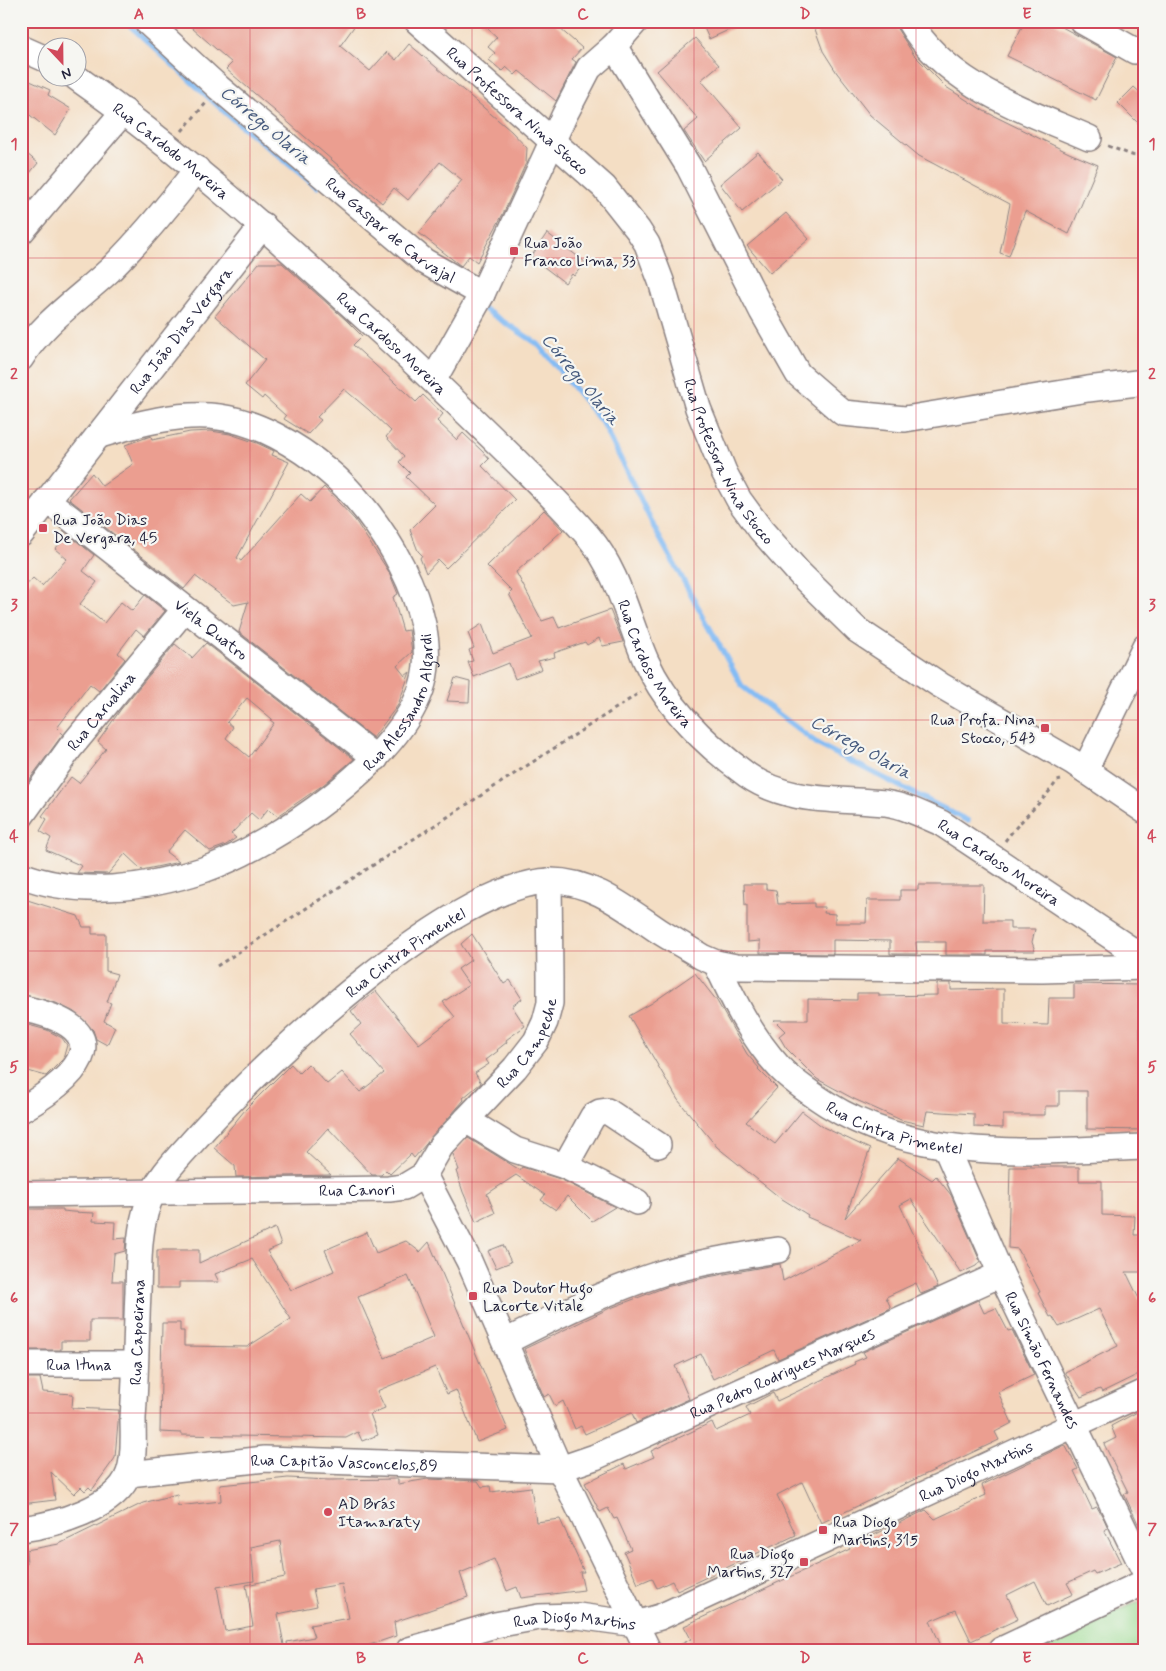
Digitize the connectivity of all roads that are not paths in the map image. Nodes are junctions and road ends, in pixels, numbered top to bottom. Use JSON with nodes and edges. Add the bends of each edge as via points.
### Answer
{"nodes":[{"id":1,"x":146,"y":21,"type":"edge"},
{"id":2,"x":417,"y":21,"type":"edge"},
{"id":3,"x":636,"y":21,"type":"edge"},
{"id":4,"x":909,"y":21,"type":"edge"},
{"id":5,"x":1082,"y":21,"type":"edge"},
{"id":6,"x":614,"y":46,"type":"junction"},
{"id":7,"x":21,"y":48,"type":"edge"},
{"id":8,"x":1135,"y":51,"type":"dead end"},
{"id":9,"x":38,"y":56,"type":"edge"},
{"id":10,"x":88,"y":86,"type":"edge"},
{"id":11,"x":124,"y":111,"type":"junction"},
{"id":12,"x":1089,"y":138,"type":"road end"},
{"id":13,"x":554,"y":140,"type":"junction"},
{"id":14,"x":197,"y":169,"type":"junction"},
{"id":15,"x":263,"y":225,"type":"junction"},
{"id":16,"x":21,"y":232,"type":"edge"},
{"id":17,"x":480,"y":298,"type":"junction"},
{"id":18,"x":21,"y":358,"type":"edge"},
{"id":19,"x":434,"y":380,"type":"junction"},
{"id":20,"x":1145,"y":382,"type":"edge"},
{"id":21,"x":100,"y":435,"type":"junction"},
{"id":22,"x":48,"y":500,"type":"junction"},
{"id":23,"x":21,"y":534,"type":"edge"},
{"id":24,"x":185,"y":610,"type":"junction"},
{"id":25,"x":1145,"y":647,"type":"edge"},
{"id":26,"x":376,"y":758,"type":"junction"},
{"id":27,"x":1086,"y":771,"type":"junction"},
{"id":28,"x":1145,"y":811,"type":"edge"},
{"id":29,"x":21,"y":816,"type":"edge"},
{"id":30,"x":21,"y":875,"type":"edge"},
{"id":31,"x":549,"y":881,"type":"junction"},
{"id":32,"x":1145,"y":959,"type":"edge"},
{"id":33,"x":716,"y":963,"type":"junction"},
{"id":34,"x":1145,"y":967,"type":"edge"},
{"id":35,"x":21,"y":1008,"type":"edge"},
{"id":36,"x":21,"y":1110,"type":"edge"},
{"id":37,"x":466,"y":1120,"type":"junction"},
{"id":38,"x":658,"y":1145,"type":"dead end"},
{"id":39,"x":945,"y":1146,"type":"junction"},
{"id":40,"x":1145,"y":1147,"type":"edge"},
{"id":41,"x":565,"y":1166,"type":"junction"},
{"id":42,"x":424,"y":1175,"type":"junction"},
{"id":43,"x":152,"y":1193,"type":"junction"},
{"id":44,"x":21,"y":1194,"type":"edge"},
{"id":45,"x":637,"y":1202,"type":"dead end"},
{"id":46,"x":778,"y":1250,"type":"dead end"},
{"id":47,"x":1001,"y":1274,"type":"junction"},
{"id":48,"x":505,"y":1342,"type":"junction"},
{"id":49,"x":21,"y":1364,"type":"edge"},
{"id":50,"x":135,"y":1364,"type":"junction"},
{"id":51,"x":1145,"y":1392,"type":"edge"},
{"id":52,"x":1074,"y":1426,"type":"junction"},
{"id":53,"x":560,"y":1469,"type":"junction"},
{"id":54,"x":129,"y":1474,"type":"junction"},
{"id":55,"x":21,"y":1529,"type":"edge"},
{"id":56,"x":1145,"y":1572,"type":"edge"},
{"id":57,"x":1145,"y":1582,"type":"edge"},
{"id":58,"x":636,"y":1624,"type":"junction"},
{"id":59,"x":409,"y":1650,"type":"edge"},
{"id":60,"x":648,"y":1650,"type":"edge"},
{"id":61,"x":1002,"y":1650,"type":"edge"}],
"edges":[{"from":1,"to":17,"type":"street","name":"Rua Gaspar de Carvajal","via":[[219,88],[424,261]]},
{"from":2,"to":13,"type":"street","name":"Rua Professora Nina Stocco"},
{"from":3,"to":6,"type":"street"},
{"from":4,"to":12,"type":"street","via":[[935,55],[966,80]]},
{"from":5,"to":8,"type":"street"},
{"from":6,"to":13,"type":"street","via":[[589,68]]},
{"from":6,"to":20,"type":"street","via":[[690,167],[762,311],[798,374],[844,413],[905,419],[1088,388]]},
{"from":7,"to":9,"type":"street"},
{"from":10,"to":11,"type":"street","name":"Rua Cardodo Moreira"},
{"from":11,"to":14,"type":"street","name":"Rua Cardodo Moreira"},
{"from":11,"to":16,"type":"street"},
{"from":13,"to":17,"type":"street"},
{"from":13,"to":27,"type":"street","name":"Rua Professora Nina Stocco","via":[[622,208],[647,244],[710,441],[740,500],[761,530],[857,630],[940,685]]},
{"from":14,"to":15,"type":"street","name":"Rua Cardodo Moreira"},
{"from":14,"to":18,"type":"street","via":[[132,249],[56,318]]},
{"from":15,"to":19,"type":"street","name":"Rua Cardoso Moreira"},
{"from":15,"to":21,"type":"street","name":"Rua João Dias Vergara"},
{"from":17,"to":19,"type":"street"},
{"from":19,"to":32,"type":"street","name":"Rua Cardoso Moreira","via":[[593,541],[622,598],[657,682],[678,713],[723,756],[750,777],[773,789],[805,798],[888,804],[941,823]]},
{"from":21,"to":22,"type":"street","name":"Rua João Dias Vergara"},
{"from":21,"to":26,"type":"street","name":"Rua Alessandro Algardi","via":[[173,418],[218,417],[256,425],[328,470],[362,505],[407,578],[422,615],[427,650],[419,692],[407,717]]},
{"from":22,"to":23,"type":"street","name":"Rua João Dias Vergara"},
{"from":22,"to":24,"type":"street","name":"Viela Quatro"},
{"from":24,"to":26,"type":"street","name":"Viela Quatro"},
{"from":24,"to":29,"type":"street","name":"Rua Carualina","via":[[76,740]]},
{"from":25,"to":27,"type":"street"},
{"from":26,"to":30,"type":"street","name":"Rua Alessandro Algardi","via":[[345,786],[299,818],[254,846],[204,869],[160,882],[113,888],[63,887]]},
{"from":27,"to":28,"type":"street","name":"Rua Professora Nina Stocco"},
{"from":31,"to":33,"type":"street","name":"Rua Cintra Pimentel","via":[[569,882],[594,890]]},
{"from":31,"to":37,"type":"street","name":"Rua Campeche","via":[[550,1003],[545,1022],[536,1041],[515,1068]]},
{"from":31,"to":43,"type":"street","name":"Rua Cintra Pimentel","via":[[507,890],[484,901],[381,967],[283,1050],[222,1109]]},
{"from":33,"to":34,"type":"street","name":"Rua Cintra Pimentel","via":[[759,968],[1042,970]]},
{"from":33,"to":39,"type":"street","name":"Rua Cintra Pimentel","via":[[758,1040],[779,1068],[812,1095],[877,1130]]},
{"from":35,"to":36,"type":"street","via":[[48,1013],[72,1025],[82,1045],[81,1056],[70,1075]]},
{"from":37,"to":41,"type":"street","via":[[515,1150]]},
{"from":37,"to":42,"type":"street","name":"Rua Campeche","via":[[440,1146]]},
{"from":38,"to":41,"type":"street","via":[[607,1111],[600,1112],[594,1116]]},
{"from":39,"to":40,"type":"street","name":"Rua Cintra Pimentel","via":[[990,1151]]},
{"from":39,"to":47,"type":"street","name":"Rua Simão Fernandes"},
{"from":41,"to":45,"type":"street"},
{"from":42,"to":43,"type":"street","name":"Rua Canori","via":[[404,1187],[389,1189]]},
{"from":42,"to":48,"type":"street","via":[[469,1261]]},
{"from":43,"to":44,"type":"street","name":"Rua Canori"},
{"from":43,"to":50,"type":"street","name":"Rua Capoeirana","via":[[143,1219],[140,1242]]},
{"from":46,"to":48,"type":"street","via":[[663,1273],[615,1290]]},
{"from":47,"to":52,"type":"street","name":"Rua Simão Fernandes"},
{"from":47,"to":53,"type":"street","name":"Rua Pedro Rodrigues Marques","via":[[596,1457]]},
{"from":48,"to":53,"type":"street"},
{"from":49,"to":50,"type":"street","name":"Rua Ituna"},
{"from":50,"to":54,"type":"street","name":"Rua Capoeirana"},
{"from":51,"to":52,"type":"street","name":"Rua Diogo Martins"},
{"from":52,"to":56,"type":"street","name":"Rua Simão Fernandes"},
{"from":52,"to":58,"type":"street","name":"Rua Diogo Martins","via":[[678,1610]]},
{"from":53,"to":54,"type":"street","name":"Rua Capitão Vasconcelos,89","via":[[265,1459]]},
{"from":53,"to":58,"type":"street"},
{"from":54,"to":55,"type":"street","via":[[102,1503],[68,1519]]},
{"from":57,"to":61,"type":"street"},
{"from":58,"to":59,"type":"street","name":"Rua Diogo Martins","via":[[578,1616],[539,1617],[495,1625]]},
{"from":58,"to":60,"type":"street"}]}
